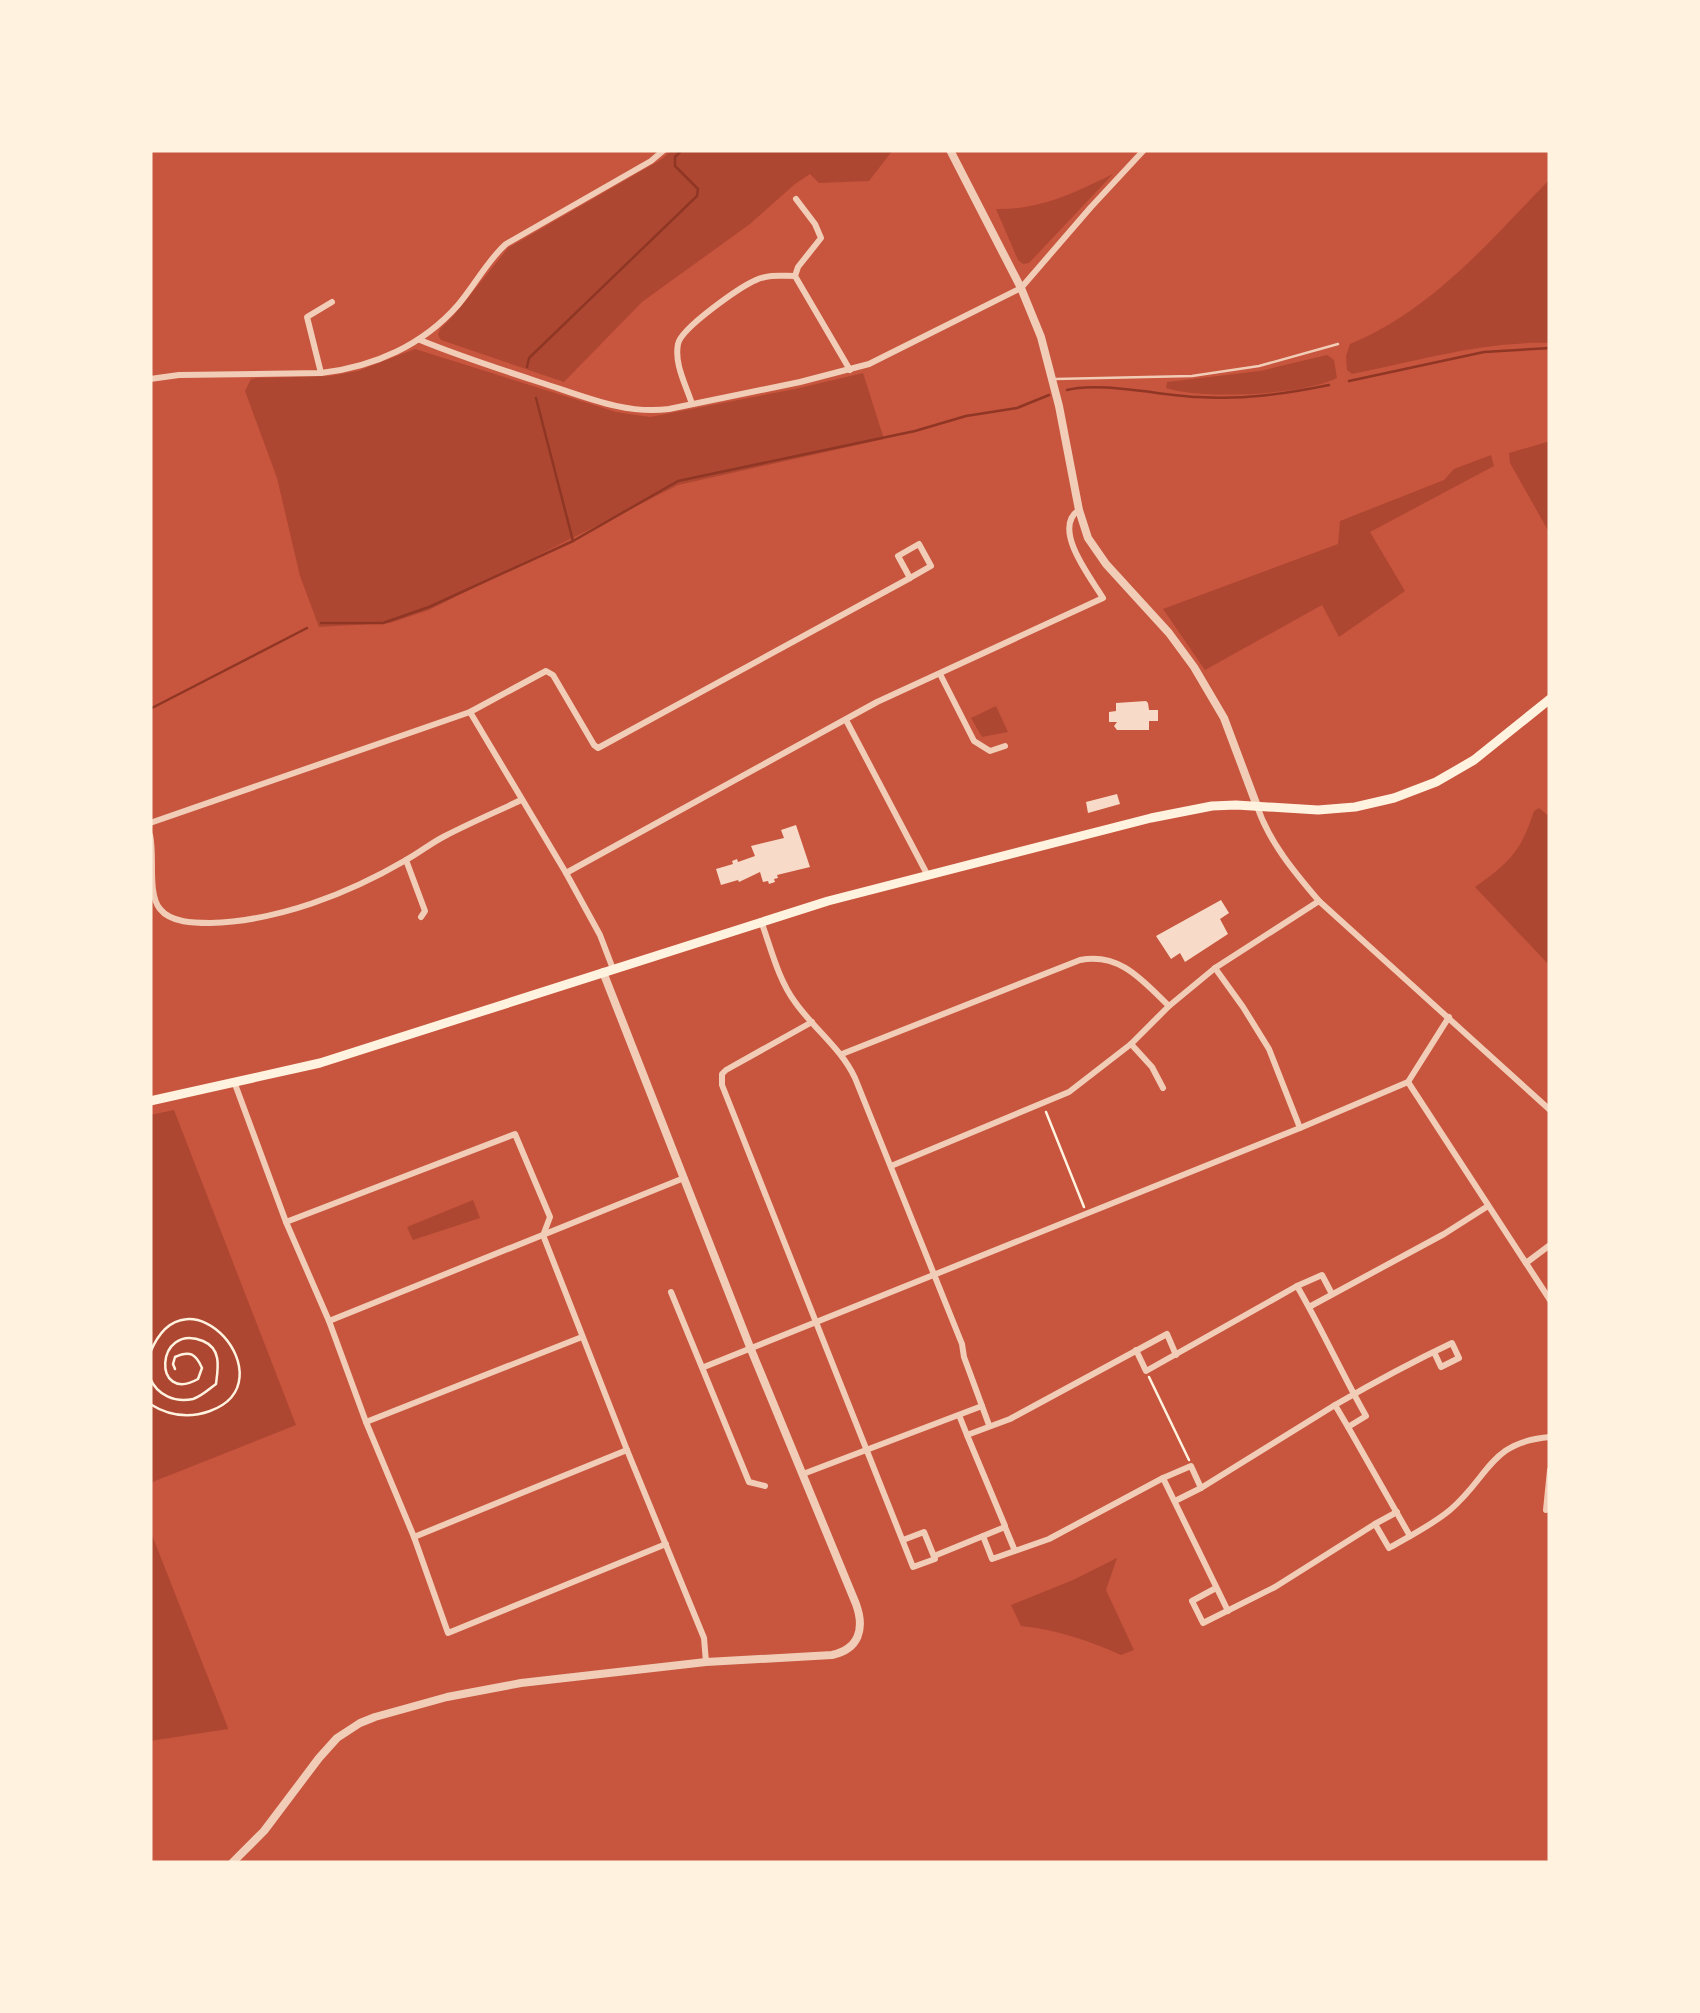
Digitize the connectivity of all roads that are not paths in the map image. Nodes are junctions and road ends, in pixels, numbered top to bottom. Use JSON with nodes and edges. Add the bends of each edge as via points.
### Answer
{"nodes":[{"id":1,"x":664,"y":150,"type":"edge"},
{"id":2,"x":950,"y":150,"type":"edge"},
{"id":3,"x":1144,"y":150,"type":"edge"},
{"id":4,"x":796,"y":199,"type":"dead end"},
{"id":5,"x":795,"y":276,"type":"junction"},
{"id":6,"x":1021,"y":288,"type":"junction"},
{"id":7,"x":332,"y":302,"type":"dead end"},
{"id":8,"x":420,"y":340,"type":"junction"},
{"id":9,"x":1338,"y":344,"type":"dead end"},
{"id":10,"x":850,"y":370,"type":"junction"},
{"id":11,"x":322,"y":373,"type":"junction"},
{"id":12,"x":150,"y":379,"type":"edge"},
{"id":13,"x":1053,"y":379,"type":"junction"},
{"id":14,"x":692,"y":404,"type":"junction"},
{"id":15,"x":1079,"y":510,"type":"junction"},
{"id":16,"x":910,"y":578,"type":"junction"},
{"id":17,"x":940,"y":674,"type":"junction"},
{"id":18,"x":1550,"y":699,"type":"edge"},
{"id":19,"x":470,"y":712,"type":"junction"},
{"id":20,"x":846,"y":720,"type":"junction"},
{"id":21,"x":1005,"y":746,"type":"dead end"},
{"id":22,"x":522,"y":800,"type":"junction"},
{"id":23,"x":1256,"y":806,"type":"junction"},
{"id":24,"x":150,"y":824,"type":"edge"},
{"id":25,"x":150,"y":835,"type":"edge"},
{"id":26,"x":406,"y":860,"type":"junction"},
{"id":27,"x":566,"y":873,"type":"junction"},
{"id":28,"x":927,"y":874,"type":"junction"},
{"id":29,"x":1319,"y":901,"type":"junction"},
{"id":30,"x":421,"y":917,"type":"dead end"},
{"id":31,"x":761,"y":921,"type":"junction"},
{"id":32,"x":1215,"y":968,"type":"junction"},
{"id":33,"x":608,"y":970,"type":"junction"},
{"id":34,"x":1169,"y":1006,"type":"junction"},
{"id":35,"x":1449,"y":1017,"type":"junction"},
{"id":36,"x":812,"y":1022,"type":"junction"},
{"id":37,"x":1131,"y":1044,"type":"junction"},
{"id":38,"x":842,"y":1054,"type":"junction"},
{"id":39,"x":1408,"y":1082,"type":"junction"},
{"id":40,"x":235,"y":1084,"type":"junction"},
{"id":41,"x":1163,"y":1088,"type":"dead end"},
{"id":42,"x":150,"y":1101,"type":"edge"},
{"id":43,"x":1550,"y":1110,"type":"edge"},
{"id":44,"x":1300,"y":1128,"type":"junction"},
{"id":45,"x":891,"y":1166,"type":"junction"},
{"id":46,"x":684,"y":1178,"type":"junction"},
{"id":47,"x":1488,"y":1206,"type":"junction"},
{"id":48,"x":286,"y":1222,"type":"junction"},
{"id":49,"x":543,"y":1234,"type":"junction"},
{"id":50,"x":1550,"y":1245,"type":"edge"},
{"id":51,"x":1526,"y":1263,"type":"junction"},
{"id":52,"x":934,"y":1274,"type":"junction"},
{"id":53,"x":1297,"y":1286,"type":"junction"},
{"id":54,"x":672,"y":1292,"type":"dead end"},
{"id":55,"x":1332,"y":1294,"type":"junction"},
{"id":56,"x":1550,"y":1300,"type":"edge"},
{"id":57,"x":1310,"y":1307,"type":"junction"},
{"id":58,"x":329,"y":1320,"type":"junction"},
{"id":59,"x":816,"y":1322,"type":"junction"},
{"id":60,"x":582,"y":1336,"type":"junction"},
{"id":61,"x":750,"y":1347,"type":"junction"},
{"id":62,"x":1136,"y":1350,"type":"junction"},
{"id":63,"x":1434,"y":1352,"type":"dead end"},
{"id":64,"x":1176,"y":1355,"type":"junction"},
{"id":65,"x":704,"y":1367,"type":"junction"},
{"id":66,"x":1354,"y":1394,"type":"junction"},
{"id":67,"x":1335,"y":1405,"type":"junction"},
{"id":68,"x":982,"y":1406,"type":"junction"},
{"id":69,"x":959,"y":1415,"type":"junction"},
{"id":70,"x":366,"y":1422,"type":"junction"},
{"id":71,"x":990,"y":1425,"type":"junction"},
{"id":72,"x":1348,"y":1427,"type":"junction"},
{"id":73,"x":968,"y":1435,"type":"junction"},
{"id":74,"x":1550,"y":1437,"type":"edge"},
{"id":75,"x":627,"y":1450,"type":"junction"},
{"id":76,"x":864,"y":1450,"type":"junction"},
{"id":77,"x":1550,"y":1470,"type":"edge"},
{"id":78,"x":803,"y":1474,"type":"junction"},
{"id":79,"x":1163,"y":1478,"type":"junction"},
{"id":80,"x":765,"y":1486,"type":"dead end"},
{"id":81,"x":1201,"y":1488,"type":"junction"},
{"id":82,"x":1174,"y":1501,"type":"junction"},
{"id":83,"x":1546,"y":1510,"type":"dead end"},
{"id":84,"x":1396,"y":1512,"type":"junction"},
{"id":85,"x":1375,"y":1524,"type":"junction"},
{"id":86,"x":1005,"y":1527,"type":"junction"},
{"id":87,"x":982,"y":1536,"type":"junction"},
{"id":88,"x":1410,"y":1536,"type":"junction"},
{"id":89,"x":414,"y":1537,"type":"junction"},
{"id":90,"x":903,"y":1540,"type":"junction"},
{"id":91,"x":666,"y":1544,"type":"junction"},
{"id":92,"x":1015,"y":1551,"type":"junction"},
{"id":93,"x":934,"y":1556,"type":"junction"},
{"id":94,"x":1216,"y":1588,"type":"junction"},
{"id":95,"x":1228,"y":1611,"type":"junction"},
{"id":96,"x":706,"y":1662,"type":"junction"},
{"id":97,"x":232,"y":1863,"type":"edge"}],
"edges":[{"from":1,"to":8,"type":"street","via":[[506,244]]},
{"from":2,"to":6,"type":"street"},
{"from":3,"to":6,"type":"street"},
{"from":4,"to":5,"type":"street","via":[[820,238]]},
{"from":5,"to":10,"type":"street"},
{"from":5,"to":14,"type":"street","via":[[754,280],[679,338],[677,358]]},
{"from":6,"to":10,"type":"street"},
{"from":6,"to":13,"type":"street"},
{"from":7,"to":11,"type":"street","via":[[306,317]]},
{"from":8,"to":11,"type":"street","via":[[383,358]]},
{"from":8,"to":14,"type":"street","via":[[625,408]]},
{"from":9,"to":13,"type":"lane","via":[[1192,376]]},
{"from":10,"to":14,"type":"street"},
{"from":11,"to":12,"type":"street"},
{"from":13,"to":15,"type":"street"},
{"from":15,"to":17,"type":"street","via":[[1069,520],[1070,538],[1103,598]]},
{"from":15,"to":23,"type":"street","via":[[1096,550],[1169,633],[1214,700]]},
{"from":16,"to":16,"type":"street","via":[[898,556],[919,544],[932,566]]},
{"from":16,"to":19,"type":"street","via":[[598,748],[550,672]]},
{"from":17,"to":20,"type":"street"},
{"from":17,"to":21,"type":"street","via":[[974,740],[990,751]]},
{"from":18,"to":23,"type":"main road","via":[[1474,760],[1416,791],[1337,809]]},
{"from":19,"to":22,"type":"street"},
{"from":19,"to":24,"type":"street"},
{"from":20,"to":27,"type":"street"},
{"from":20,"to":28,"type":"street"},
{"from":22,"to":26,"type":"street"},
{"from":22,"to":27,"type":"street"},
{"from":23,"to":28,"type":"main road","via":[[1193,808]]},
{"from":23,"to":29,"type":"street","via":[[1268,834]]},
{"from":25,"to":26,"type":"street","via":[[158,908],[197,923],[262,917],[313,902]]},
{"from":26,"to":30,"type":"street"},
{"from":27,"to":33,"type":"street","via":[[600,935]]},
{"from":28,"to":31,"type":"main road"},
{"from":29,"to":32,"type":"street"},
{"from":29,"to":35,"type":"street"},
{"from":31,"to":33,"type":"main road"},
{"from":31,"to":36,"type":"street","via":[[786,988]]},
{"from":32,"to":34,"type":"street"},
{"from":32,"to":44,"type":"street","via":[[1269,1049]]},
{"from":33,"to":40,"type":"main road","via":[[380,1045]]},
{"from":33,"to":46,"type":"street"},
{"from":34,"to":37,"type":"street"},
{"from":34,"to":38,"type":"street","via":[[1125,966],[1090,958]]},
{"from":35,"to":39,"type":"street"},
{"from":35,"to":43,"type":"street"},
{"from":36,"to":38,"type":"street"},
{"from":36,"to":59,"type":"street","via":[[726,1070],[720,1080]]},
{"from":37,"to":41,"type":"street"},
{"from":37,"to":45,"type":"street","via":[[1069,1092]]},
{"from":38,"to":45,"type":"street"},
{"from":39,"to":44,"type":"street"},
{"from":39,"to":47,"type":"street"},
{"from":40,"to":42,"type":"main road"},
{"from":40,"to":48,"type":"street"},
{"from":44,"to":52,"type":"street"},
{"from":45,"to":52,"type":"street"},
{"from":46,"to":49,"type":"street"},
{"from":46,"to":61,"type":"street"},
{"from":47,"to":51,"type":"street"},
{"from":47,"to":55,"type":"street"},
{"from":48,"to":49,"type":"street","via":[[514,1134],[550,1217]]},
{"from":48,"to":58,"type":"street"},
{"from":49,"to":58,"type":"street"},
{"from":49,"to":60,"type":"street"},
{"from":50,"to":51,"type":"street"},
{"from":51,"to":56,"type":"street"},
{"from":52,"to":59,"type":"street"},
{"from":52,"to":68,"type":"street"},
{"from":53,"to":55,"type":"street","via":[[1322,1275]]},
{"from":53,"to":57,"type":"street"},
{"from":53,"to":64,"type":"street"},
{"from":54,"to":65,"type":"street"},
{"from":55,"to":57,"type":"street"},
{"from":57,"to":66,"type":"street"},
{"from":58,"to":70,"type":"street"},
{"from":59,"to":61,"type":"street"},
{"from":59,"to":76,"type":"street"},
{"from":60,"to":70,"type":"street"},
{"from":60,"to":75,"type":"street"},
{"from":61,"to":65,"type":"street"},
{"from":61,"to":78,"type":"street"},
{"from":62,"to":64,"type":"street","via":[[1166,1334]]},
{"from":62,"to":64,"type":"street","via":[[1146,1371]]},
{"from":62,"to":71,"type":"street"},
{"from":63,"to":66,"type":"street"},
{"from":65,"to":80,"type":"street","via":[[750,1482]]},
{"from":66,"to":67,"type":"street"},
{"from":66,"to":72,"type":"street","via":[[1366,1416]]},
{"from":67,"to":72,"type":"street"},
{"from":67,"to":81,"type":"street"},
{"from":68,"to":69,"type":"street"},
{"from":68,"to":71,"type":"street"},
{"from":69,"to":73,"type":"street"},
{"from":69,"to":76,"type":"street"},
{"from":70,"to":89,"type":"street"},
{"from":71,"to":73,"type":"street"},
{"from":72,"to":84,"type":"street"},
{"from":73,"to":86,"type":"street"},
{"from":74,"to":88,"type":"street","via":[[1501,1452],[1450,1510]]},
{"from":75,"to":89,"type":"street"},
{"from":75,"to":91,"type":"street"},
{"from":76,"to":78,"type":"street"},
{"from":76,"to":90,"type":"street"},
{"from":77,"to":83,"type":"street"},
{"from":78,"to":96,"type":"street","via":[[859,1613],[857,1640],[832,1656]]},
{"from":79,"to":81,"type":"street","via":[[1191,1466]]},
{"from":79,"to":82,"type":"street"},
{"from":79,"to":92,"type":"street"},
{"from":81,"to":82,"type":"street"},
{"from":82,"to":94,"type":"street"},
{"from":84,"to":85,"type":"street"},
{"from":84,"to":88,"type":"street"},
{"from":85,"to":88,"type":"street","via":[[1389,1548]]},
{"from":85,"to":95,"type":"street"},
{"from":86,"to":87,"type":"street"},
{"from":86,"to":92,"type":"street"},
{"from":87,"to":92,"type":"street","via":[[992,1560]]},
{"from":87,"to":93,"type":"street"},
{"from":89,"to":91,"type":"street","via":[[448,1633]]},
{"from":90,"to":93,"type":"street","via":[[924,1532]]},
{"from":90,"to":93,"type":"street","via":[[913,1567]]},
{"from":91,"to":96,"type":"street","via":[[704,1638]]},
{"from":94,"to":95,"type":"street"},
{"from":94,"to":95,"type":"street","via":[[1192,1600],[1195,1608],[1204,1623]]},
{"from":96,"to":97,"type":"street","via":[[520,1683],[375,1716],[338,1738]]}]}
